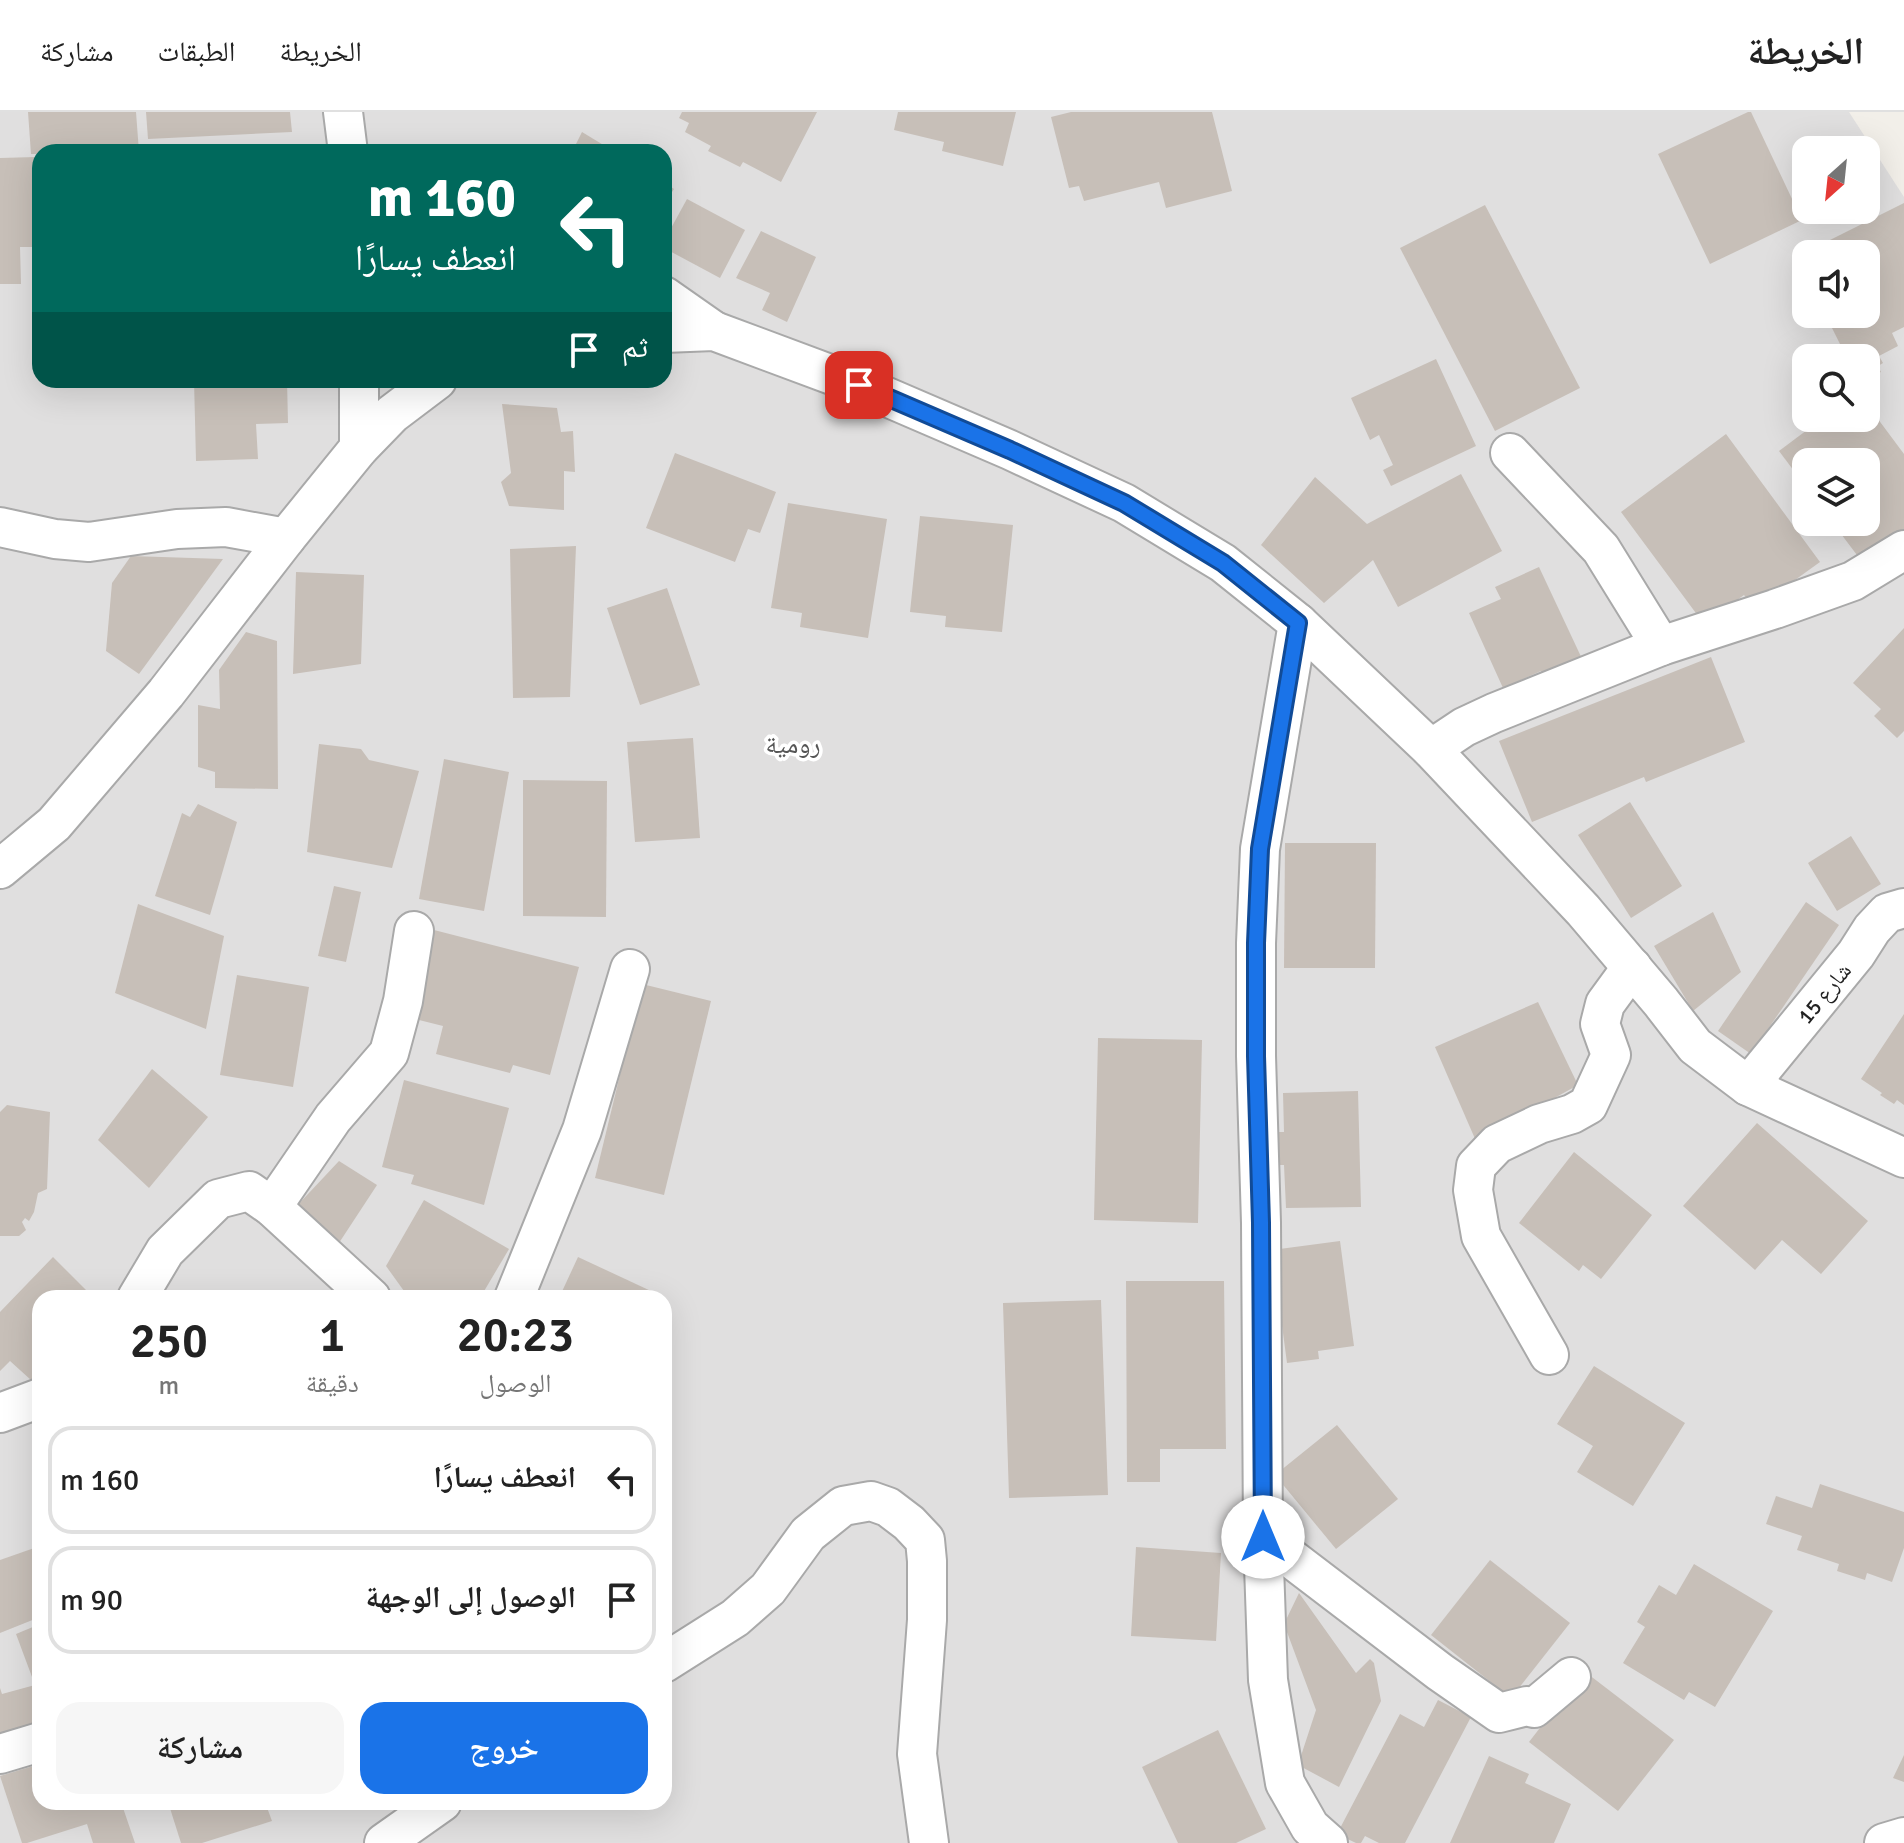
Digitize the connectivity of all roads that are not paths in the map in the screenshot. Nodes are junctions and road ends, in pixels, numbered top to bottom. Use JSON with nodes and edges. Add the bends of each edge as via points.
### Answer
{"nodes":[{"id":1,"x":343,"y":112,"type":"edge"},
{"id":2,"x":347,"y":144,"type":"edge"},
{"id":3,"x":672,"y":302,"type":"edge"},
{"id":4,"x":714,"y":331,"type":"junction"},
{"id":5,"x":672,"y":333,"type":"edge"},
{"id":6,"x":359,"y":388,"type":"edge"},
{"id":7,"x":426,"y":388,"type":"edge"},
{"id":8,"x":359,"y":448,"type":"junction"},
{"id":9,"x":1510,"y":453,"type":"dead end"},
{"id":10,"x":0,"y":527,"type":"edge"},
{"id":11,"x":286,"y":538,"type":"junction"},
{"id":12,"x":1904,"y":550,"type":"edge"},
{"id":13,"x":1298,"y":623,"type":"junction"},
{"id":14,"x":1661,"y":646,"type":"junction"},
{"id":15,"x":1431,"y":749,"type":"junction"},
{"id":16,"x":0,"y":869,"type":"edge"},
{"id":17,"x":1904,"y":908,"type":"edge"},
{"id":18,"x":414,"y":931,"type":"dead end"},
{"id":19,"x":1632,"y":967,"type":"junction"},
{"id":20,"x":630,"y":969,"type":"dead end"},
{"id":21,"x":1748,"y":1086,"type":"junction"},
{"id":22,"x":1904,"y":1158,"type":"edge"},
{"id":23,"x":272,"y":1207,"type":"junction"},
{"id":24,"x":142,"y":1290,"type":"edge"},
{"id":25,"x":362,"y":1290,"type":"edge"},
{"id":26,"x":517,"y":1290,"type":"edge"},
{"id":27,"x":1549,"y":1355,"type":"dead end"},
{"id":28,"x":32,"y":1401,"type":"edge"},
{"id":29,"x":0,"y":1413,"type":"edge"},
{"id":30,"x":1263,"y":1537,"type":"junction"},
{"id":31,"x":672,"y":1658,"type":"edge"},
{"id":32,"x":1571,"y":1677,"type":"dead end"},
{"id":33,"x":32,"y":1744,"type":"edge"},
{"id":34,"x":0,"y":1754,"type":"edge"},
{"id":35,"x":431,"y":1810,"type":"edge"},
{"id":36,"x":1904,"y":1837,"type":"edge"},
{"id":37,"x":384,"y":1843,"type":"edge"},
{"id":38,"x":929,"y":1843,"type":"edge"},
{"id":39,"x":1328,"y":1843,"type":"edge"},
{"id":40,"x":1884,"y":1843,"type":"edge"}],
"edges":[{"from":1,"to":2,"type":"street"},
{"from":3,"to":4,"type":"street"},
{"from":4,"to":5,"type":"street"},
{"from":4,"to":13,"type":"street","via":[[872,391],[1124,503],[1223,563]]},
{"from":6,"to":8,"type":"street"},
{"from":7,"to":8,"type":"street"},
{"from":8,"to":11,"type":"street"},
{"from":9,"to":14,"type":"street","via":[[1601,549]]},
{"from":10,"to":11,"type":"street","via":[[89,542],[213,527]]},
{"from":11,"to":16,"type":"street","via":[[166,693],[54,824]]},
{"from":12,"to":14,"type":"street","via":[[1853,581]]},
{"from":13,"to":15,"type":"street"},
{"from":13,"to":30,"type":"street","via":[[1260,849],[1256,943]]},
{"from":14,"to":15,"type":"street","via":[[1494,713]]},
{"from":15,"to":19,"type":"street"},
{"from":17,"to":21,"type":"street","name":"شارع 15","via":[[1887,913],[1872,929]]},
{"from":18,"to":23,"type":"street","via":[[389,1053],[333,1118]]},
{"from":19,"to":21,"type":"street","via":[[1695,1046]]},
{"from":19,"to":27,"type":"street","via":[[1605,1004],[1600,1024],[1611,1055],[1588,1105],[1497,1144],[1476,1166],[1473,1190],[1481,1236]]},
{"from":20,"to":26,"type":"street","via":[[582,1130]]},
{"from":21,"to":22,"type":"street"},
{"from":23,"to":24,"type":"street","via":[[249,1191],[218,1199],[165,1251]]},
{"from":23,"to":25,"type":"street"},
{"from":28,"to":29,"type":"street"},
{"from":30,"to":32,"type":"street","via":[[1499,1713],[1534,1708]]},
{"from":30,"to":39,"type":"street","via":[[1268,1680],[1285,1783],[1310,1827]]},
{"from":31,"to":38,"type":"street","via":[[735,1618],[768,1589],[808,1534],[843,1506],[871,1501],[888,1507],[925,1540],[927,1620],[917,1754]]},
{"from":33,"to":34,"type":"street"},
{"from":35,"to":37,"type":"street"},
{"from":36,"to":40,"type":"street"}]}
